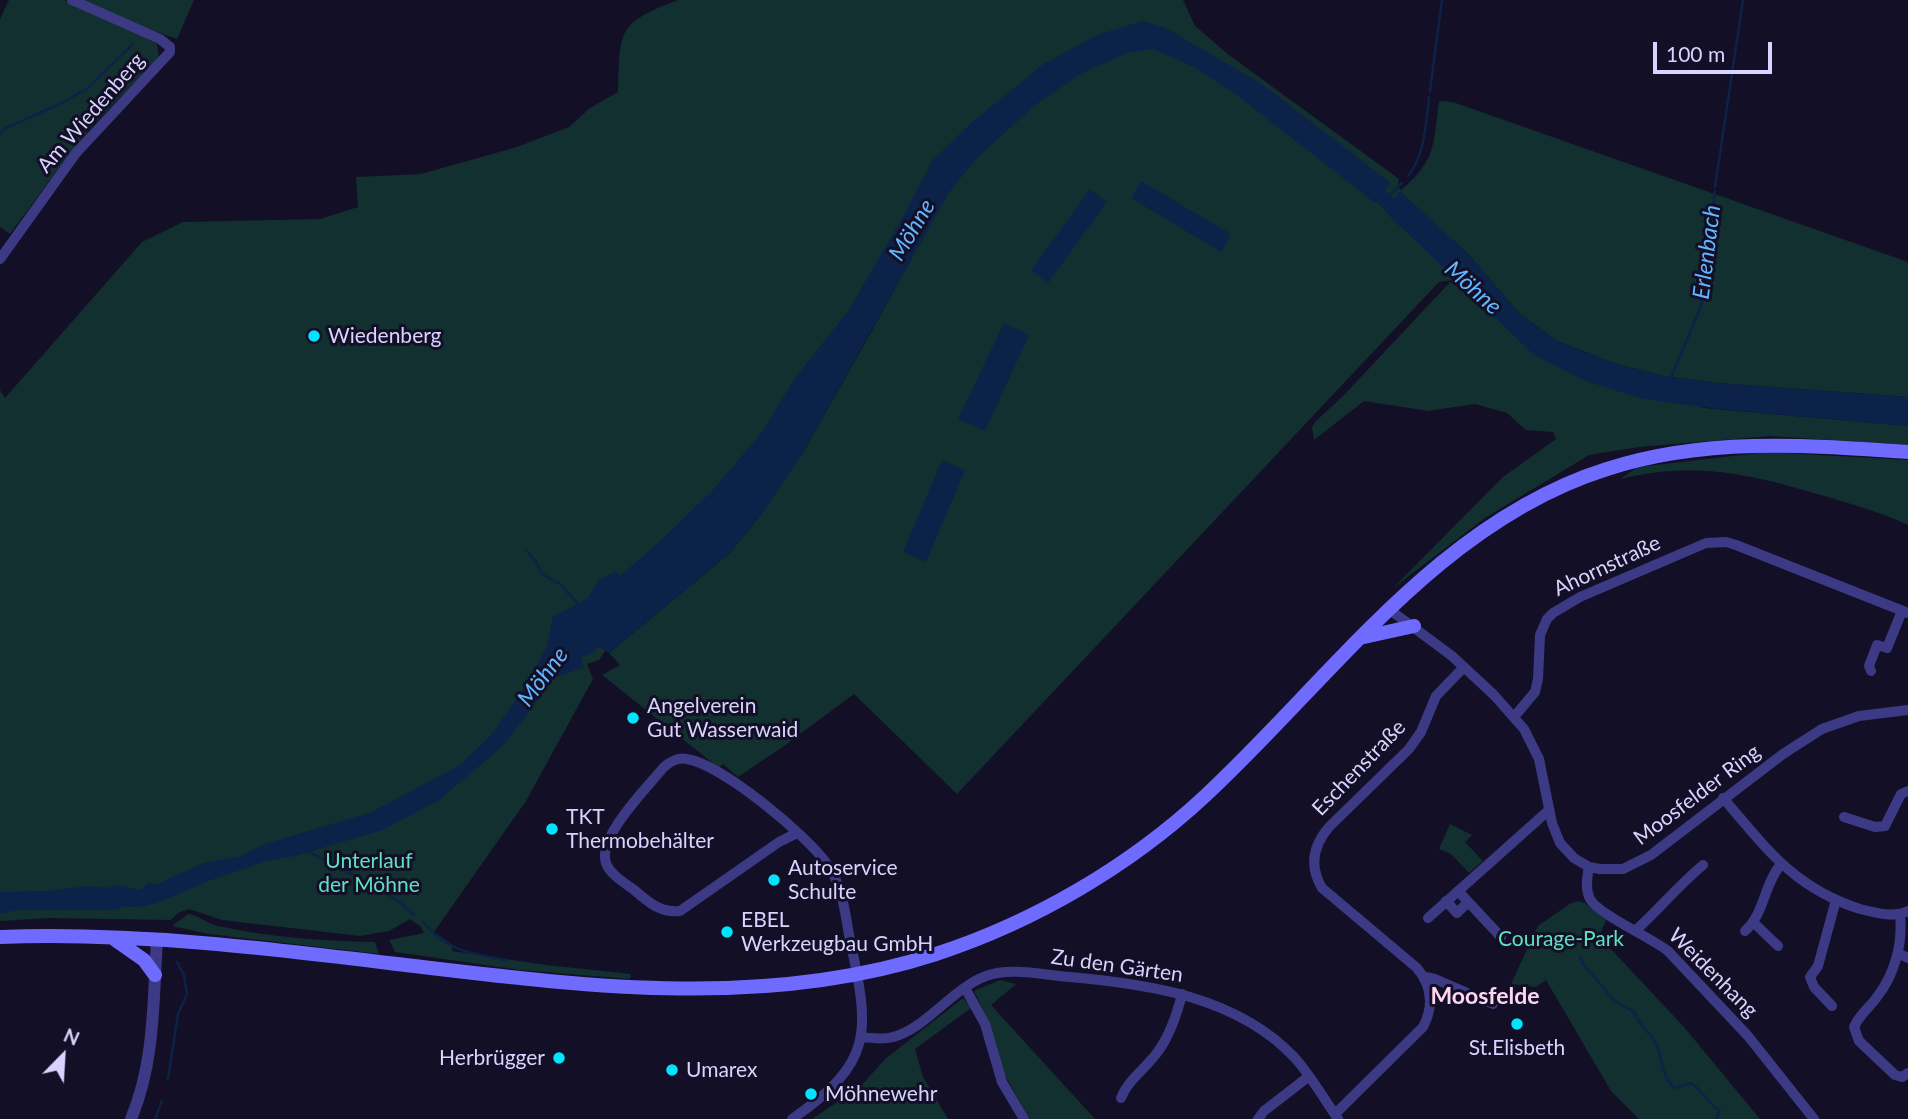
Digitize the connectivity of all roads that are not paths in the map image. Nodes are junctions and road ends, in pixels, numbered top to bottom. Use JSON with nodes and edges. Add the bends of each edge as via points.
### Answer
{"nodes":[{"id":1,"x":72,"y":0,"type":"edge"},
{"id":2,"x":0,"y":259,"type":"edge"},
{"id":3,"x":1908,"y":452,"type":"edge"},
{"id":4,"x":1390,"y":610,"type":"junction"},
{"id":5,"x":1905,"y":612,"type":"edge"},
{"id":6,"x":1414,"y":626,"type":"junction"},
{"id":7,"x":1363,"y":637,"type":"junction"},
{"id":8,"x":1464,"y":667,"type":"junction"},
{"id":9,"x":1871,"y":671,"type":"dead end"},
{"id":10,"x":1908,"y":710,"type":"edge"},
{"id":11,"x":1514,"y":717,"type":"junction"},
{"id":12,"x":1908,"y":791,"type":"edge"},
{"id":13,"x":1723,"y":798,"type":"junction"},
{"id":14,"x":1549,"y":810,"type":"junction"},
{"id":15,"x":1844,"y":817,"type":"dead end"},
{"id":16,"x":797,"y":833,"type":"junction"},
{"id":17,"x":1781,"y":864,"type":"junction"},
{"id":18,"x":1703,"y":865,"type":"dead end"},
{"id":19,"x":1589,"y":867,"type":"junction"},
{"id":20,"x":1458,"y":891,"type":"junction"},
{"id":21,"x":1836,"y":900,"type":"junction"},
{"id":22,"x":1446,"y":901,"type":"junction"},
{"id":23,"x":1468,"y":902,"type":"junction"},
{"id":24,"x":1904,"y":913,"type":"edge"},
{"id":25,"x":1428,"y":918,"type":"dead end"},
{"id":26,"x":1754,"y":923,"type":"junction"},
{"id":27,"x":1636,"y":930,"type":"junction"},
{"id":28,"x":1745,"y":932,"type":"dead end"},
{"id":29,"x":0,"y":937,"type":"edge"},
{"id":30,"x":1501,"y":937,"type":"dead end"},
{"id":31,"x":113,"y":939,"type":"junction"},
{"id":32,"x":157,"y":940,"type":"junction"},
{"id":33,"x":1778,"y":946,"type":"dead end"},
{"id":34,"x":1903,"y":955,"type":"edge"},
{"id":35,"x":858,"y":974,"type":"junction"},
{"id":36,"x":155,"y":975,"type":"junction"},
{"id":37,"x":1424,"y":977,"type":"junction"},
{"id":38,"x":965,"y":988,"type":"junction"},
{"id":39,"x":1182,"y":994,"type":"junction"},
{"id":40,"x":1493,"y":1004,"type":"dead end"},
{"id":41,"x":1832,"y":1006,"type":"dead end"},
{"id":42,"x":861,"y":1037,"type":"junction"},
{"id":43,"x":1908,"y":1073,"type":"edge"},
{"id":44,"x":1308,"y":1077,"type":"junction"},
{"id":45,"x":1121,"y":1098,"type":"dead end"},
{"id":46,"x":1337,"y":1117,"type":"edge"},
{"id":47,"x":131,"y":1119,"type":"edge"},
{"id":48,"x":792,"y":1119,"type":"edge"},
{"id":49,"x":1024,"y":1119,"type":"edge"},
{"id":50,"x":1258,"y":1119,"type":"edge"},
{"id":51,"x":1814,"y":1119,"type":"edge"}],
"edges":[{"from":1,"to":2,"type":"street","name":"Am Wiedenberg","via":[[160,39],[170,52],[76,153]]},
{"from":3,"to":4,"type":"main road","via":[[1715,447],[1667,453],[1603,470],[1569,482],[1509,514]]},
{"from":4,"to":6,"type":"street"},
{"from":4,"to":7,"type":"main road"},
{"from":5,"to":9,"type":"street","name":"Ahornstraße","via":[[1886,648],[1877,645]]},
{"from":5,"to":11,"type":"street","name":"Ahornstraße","via":[[1735,545],[1706,543],[1553,613],[1540,635],[1537,686]]},
{"from":6,"to":7,"type":"main road"},
{"from":6,"to":8,"type":"street"},
{"from":7,"to":35,"type":"main road","via":[[1203,798],[1151,842],[1034,913],[967,943]]},
{"from":8,"to":11,"type":"street"},
{"from":8,"to":37,"type":"street","name":"Eschenstraße","via":[[1436,696],[1416,741],[1329,826],[1314,855],[1322,888]]},
{"from":10,"to":13,"type":"street","name":"Moosfelder Ring","via":[[1834,724],[1799,743]]},
{"from":11,"to":14,"type":"street","via":[[1539,759]]},
{"from":12,"to":15,"type":"street","via":[[1901,794],[1885,826]]},
{"from":13,"to":17,"type":"street"},
{"from":13,"to":19,"type":"street","name":"Moosfelder Ring","via":[[1634,865]]},
{"from":14,"to":19,"type":"street","via":[[1560,843]]},
{"from":14,"to":20,"type":"street"},
{"from":16,"to":16,"type":"street","via":[[743,787],[687,758],[669,762],[609,836],[606,863],[652,905],[667,911],[686,909]]},
{"from":16,"to":35,"type":"street","via":[[828,864],[835,878]]},
{"from":17,"to":21,"type":"street"},
{"from":17,"to":26,"type":"street"},
{"from":18,"to":27,"type":"street"},
{"from":19,"to":27,"type":"street","name":"Weidenhang","via":[[1586,885],[1591,902]]},
{"from":20,"to":22,"type":"street"},
{"from":20,"to":23,"type":"street"},
{"from":21,"to":24,"type":"street","via":[[1870,911]]},
{"from":21,"to":41,"type":"street","via":[[1818,966],[1810,977]]},
{"from":22,"to":23,"type":"street","via":[[1457,912]]},
{"from":22,"to":25,"type":"street"},
{"from":23,"to":30,"type":"street"},
{"from":24,"to":34,"type":"street"},
{"from":26,"to":28,"type":"street"},
{"from":26,"to":33,"type":"street"},
{"from":27,"to":51,"type":"street","name":"Weidenhang","via":[[1668,951],[1748,1036]]},
{"from":29,"to":31,"type":"main road"},
{"from":31,"to":32,"type":"main road"},
{"from":31,"to":36,"type":"main road","via":[[144,960]]},
{"from":32,"to":35,"type":"main road","via":[[545,981],[657,988],[743,989]]},
{"from":32,"to":36,"type":"street"},
{"from":34,"to":43,"type":"street","via":[[1854,1027],[1860,1041],[1895,1075]]},
{"from":35,"to":42,"type":"street"},
{"from":36,"to":47,"type":"street","via":[[150,1048]]},
{"from":37,"to":40,"type":"street"},
{"from":37,"to":46,"type":"street","via":[[1430,1002],[1423,1027]]},
{"from":38,"to":39,"type":"street","name":"Zu den Gärten","via":[[989,975],[1016,972],[1096,979]]},
{"from":38,"to":42,"type":"street","name":"Zu den Gärten","via":[[904,1033],[880,1039]]},
{"from":38,"to":49,"type":"street","via":[[985,1024],[1002,1082]]},
{"from":39,"to":44,"type":"street","name":"Zu den Gärten","via":[[1256,1028],[1294,1058]]},
{"from":39,"to":45,"type":"street","via":[[1167,1037],[1127,1084]]},
{"from":42,"to":48,"type":"street","via":[[845,1074]]},
{"from":44,"to":46,"type":"street","name":"Zu den Gärten"},
{"from":44,"to":50,"type":"street"}]}
